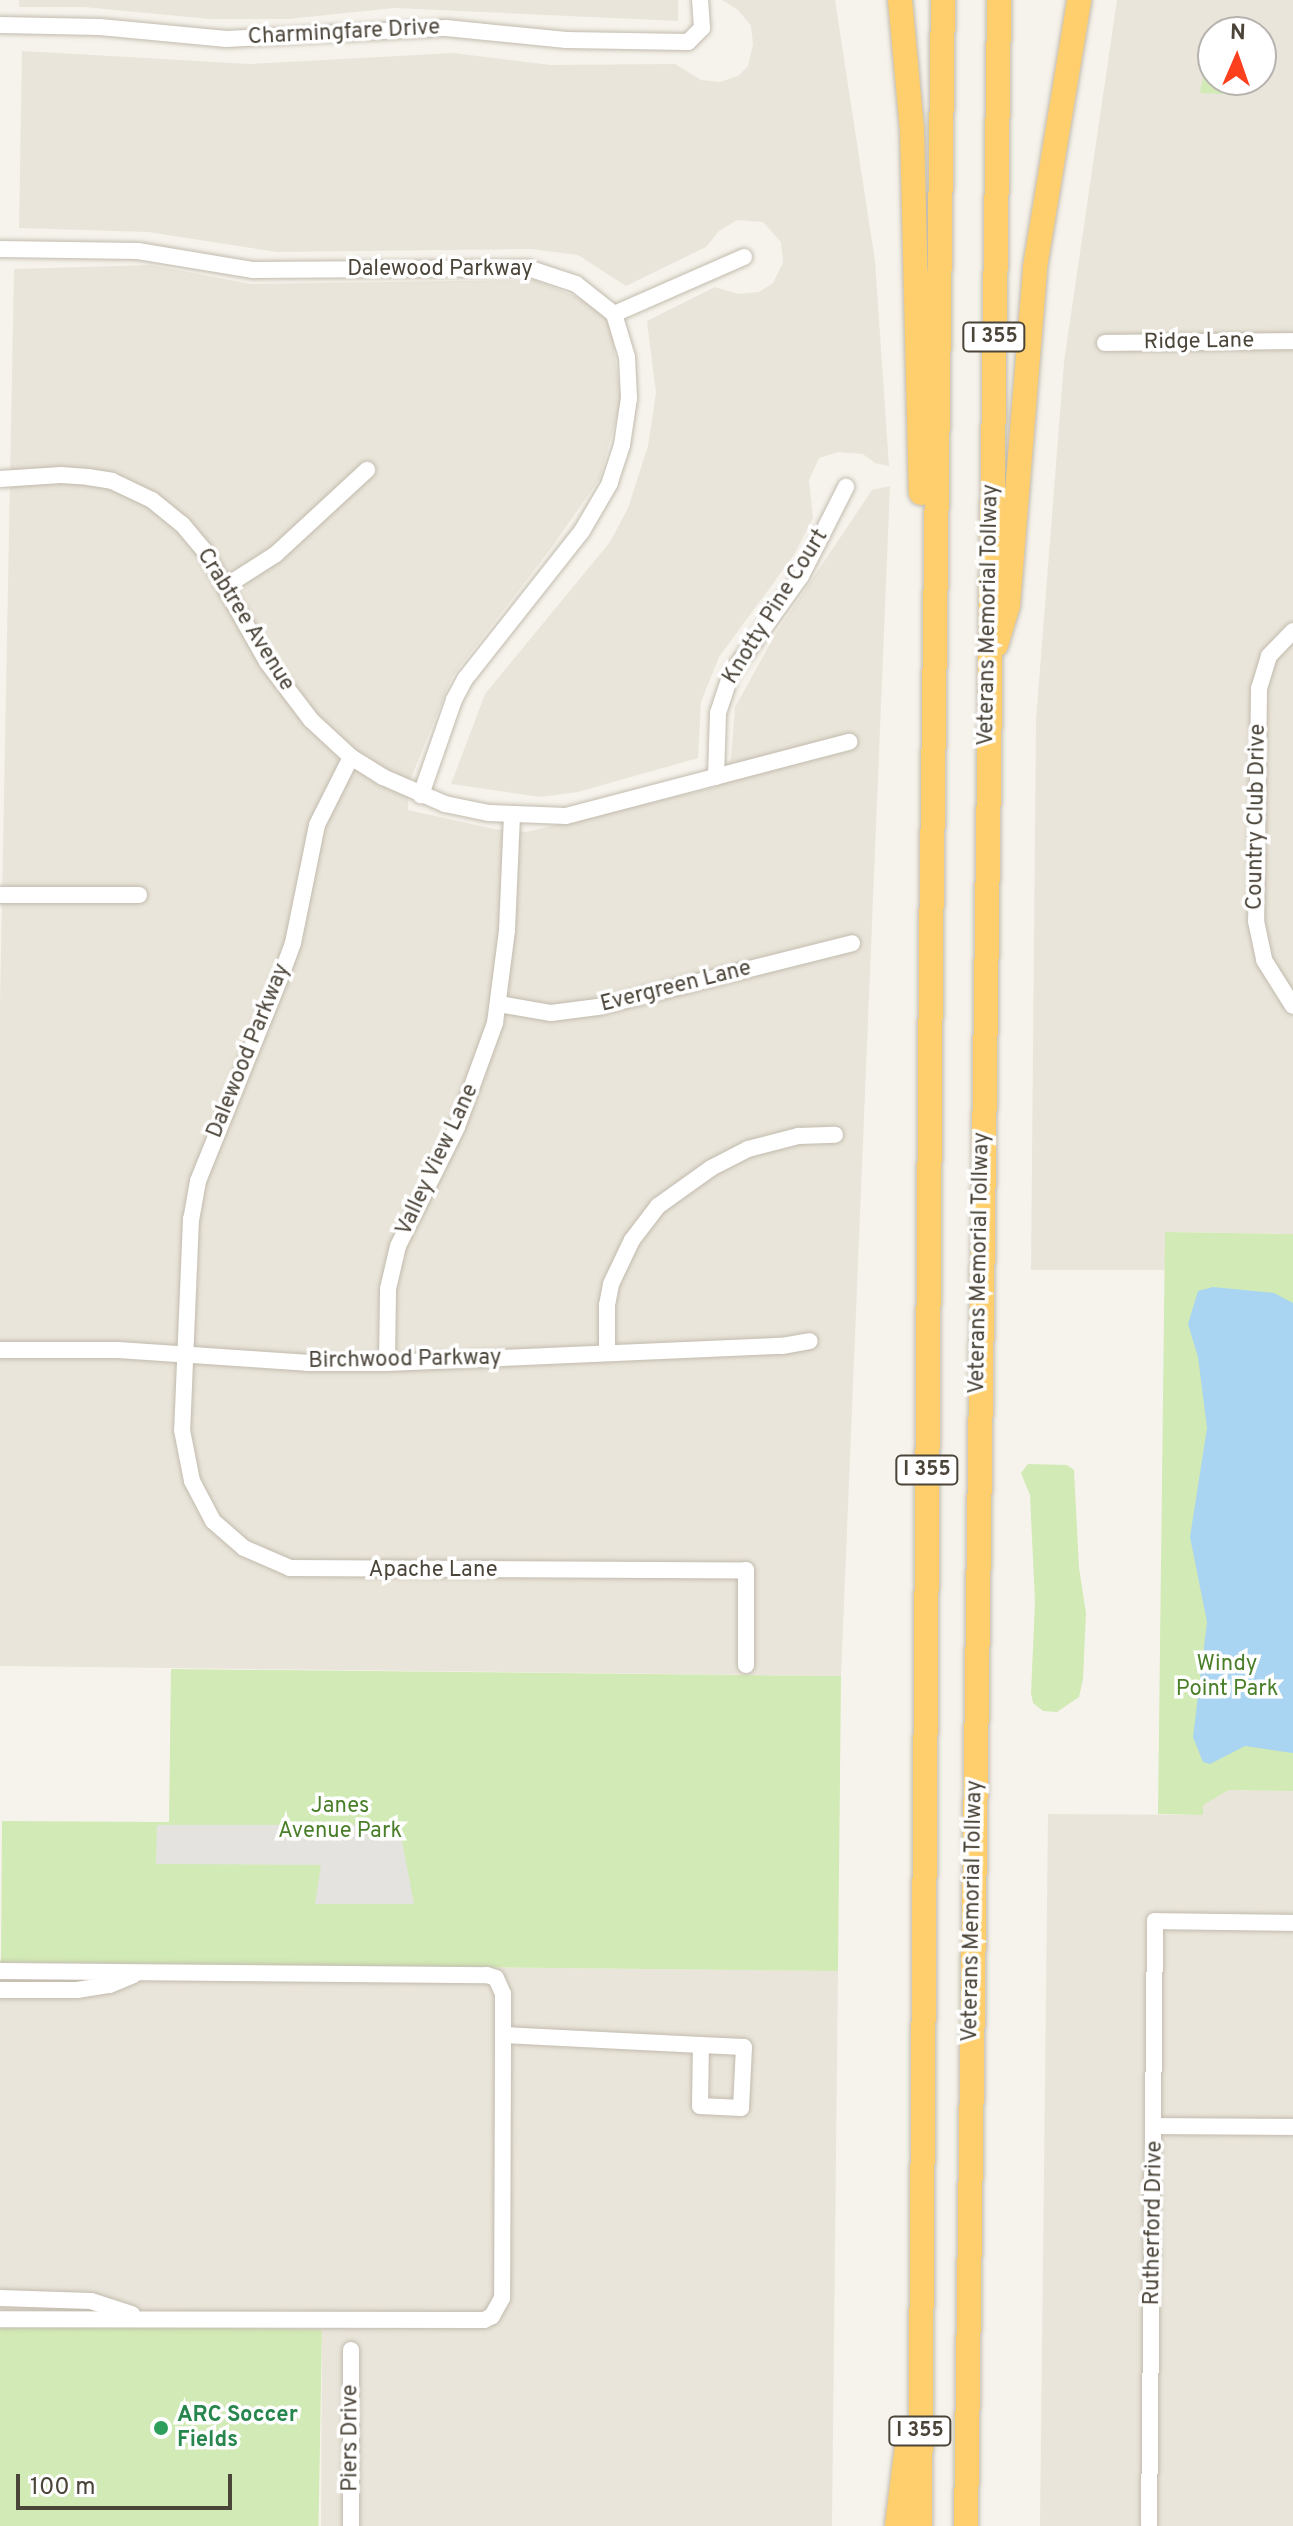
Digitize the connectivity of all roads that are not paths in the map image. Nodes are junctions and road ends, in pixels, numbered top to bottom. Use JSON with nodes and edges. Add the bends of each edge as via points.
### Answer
{"nodes":[{"id":1,"x":700,"y":0,"type":"edge"},
{"id":2,"x":900,"y":0,"type":"edge"},
{"id":3,"x":943,"y":0,"type":"edge"},
{"id":4,"x":999,"y":0,"type":"edge"},
{"id":5,"x":1079,"y":0,"type":"edge"},
{"id":6,"x":0,"y":25,"type":"edge"},
{"id":7,"x":0,"y":249,"type":"edge"},
{"id":8,"x":744,"y":257,"type":"dead end"},
{"id":9,"x":614,"y":314,"type":"junction"},
{"id":10,"x":1293,"y":341,"type":"edge"},
{"id":11,"x":1105,"y":343,"type":"dead end"},
{"id":12,"x":367,"y":470,"type":"dead end"},
{"id":13,"x":0,"y":479,"type":"edge"},
{"id":14,"x":846,"y":487,"type":"dead end"},
{"id":15,"x":226,"y":586,"type":"junction"},
{"id":16,"x":935,"y":603,"type":"junction"},
{"id":17,"x":1293,"y":631,"type":"edge"},
{"id":18,"x":987,"y":674,"type":"junction"},
{"id":19,"x":849,"y":742,"type":"dead end"},
{"id":20,"x":351,"y":757,"type":"junction"},
{"id":21,"x":716,"y":777,"type":"junction"},
{"id":22,"x":421,"y":795,"type":"junction"},
{"id":23,"x":512,"y":815,"type":"junction"},
{"id":24,"x":0,"y":895,"type":"edge"},
{"id":25,"x":139,"y":895,"type":"dead end"},
{"id":26,"x":852,"y":943,"type":"dead end"},
{"id":27,"x":499,"y":1004,"type":"junction"},
{"id":28,"x":1293,"y":1006,"type":"edge"},
{"id":29,"x":835,"y":1135,"type":"dead end"},
{"id":30,"x":810,"y":1341,"type":"dead end"},
{"id":31,"x":0,"y":1350,"type":"edge"},
{"id":32,"x":607,"y":1353,"type":"junction"},
{"id":33,"x":186,"y":1354,"type":"junction"},
{"id":34,"x":387,"y":1363,"type":"junction"},
{"id":35,"x":746,"y":1665,"type":"dead end"},
{"id":36,"x":1293,"y":1923,"type":"edge"},
{"id":37,"x":0,"y":1971,"type":"edge"},
{"id":38,"x":143,"y":1972,"type":"junction"},
{"id":39,"x":0,"y":1990,"type":"edge"},
{"id":40,"x":503,"y":2035,"type":"junction"},
{"id":41,"x":701,"y":2045,"type":"junction"},
{"id":42,"x":1155,"y":2126,"type":"junction"},
{"id":43,"x":1293,"y":2127,"type":"edge"},
{"id":44,"x":0,"y":2298,"type":"edge"},
{"id":45,"x":145,"y":2318,"type":"junction"},
{"id":46,"x":0,"y":2319,"type":"edge"},
{"id":47,"x":921,"y":2336,"type":"junction"},
{"id":48,"x":351,"y":2350,"type":"dead end"},
{"id":49,"x":970,"y":2370,"type":"junction"},
{"id":50,"x":351,"y":2526,"type":"edge"},
{"id":51,"x":897,"y":2526,"type":"edge"},
{"id":52,"x":920,"y":2526,"type":"edge"},
{"id":53,"x":966,"y":2526,"type":"edge"},
{"id":54,"x":977,"y":2526,"type":"edge"},
{"id":55,"x":1149,"y":2526,"type":"edge"}],
"edges":[{"from":1,"to":6,"type":"street","name":"Charmingfare Drive","via":[[702,28],[688,42],[566,40],[446,28],[226,39],[100,27]]},
{"from":2,"to":16,"type":"highway","via":[[912,130],[921,503]]},
{"from":3,"to":16,"type":"highway","number":"I 355"},
{"from":4,"to":18,"type":"highway","name":"Veterans Memorial Tollway","number":"I 355"},
{"from":5,"to":18,"type":"highway","via":[[1035,267],[1008,605]]},
{"from":7,"to":9,"type":"street","name":"Dalewood Parkway","via":[[148,251],[253,270],[528,268],[576,284]]},
{"from":8,"to":9,"type":"street"},
{"from":9,"to":22,"type":"street","via":[[627,357],[629,398],[610,483],[582,531],[465,679]]},
{"from":10,"to":11,"type":"street","name":"Ridge Lane"},
{"from":12,"to":15,"type":"street","via":[[276,554]]},
{"from":13,"to":15,"type":"street","name":"Crabtree Avenue","via":[[61,475],[132,489],[182,524]]},
{"from":14,"to":21,"type":"street","name":"Knotty Pine Court","via":[[801,576],[731,674],[718,713]]},
{"from":15,"to":20,"type":"street","name":"Crabtree Avenue","via":[[287,692]]},
{"from":16,"to":47,"type":"highway","number":"I 355"},
{"from":17,"to":28,"type":"street","name":"Country Club Drive","via":[[1269,656],[1259,688],[1256,906],[1264,960]]},
{"from":18,"to":49,"type":"highway","name":"Veterans Memorial Tollway","number":"I 355"},
{"from":19,"to":21,"type":"street","name":"Crabtree Avenue"},
{"from":20,"to":22,"type":"street","name":"Crabtree Avenue"},
{"from":20,"to":33,"type":"street","name":"Dalewood Parkway","via":[[317,825],[293,943],[198,1181],[191,1219]]},
{"from":21,"to":23,"type":"street","name":"Crabtree Avenue","via":[[589,812]]},
{"from":22,"to":23,"type":"street","name":"Crabtree Avenue","via":[[465,809]]},
{"from":23,"to":27,"type":"street","name":"Valley View Lane"},
{"from":24,"to":25,"type":"street"},
{"from":26,"to":27,"type":"street","name":"Evergreen Lane","via":[[598,1007],[551,1013]]},
{"from":27,"to":34,"type":"street","name":"Valley View Lane","via":[[474,1089],[398,1246],[388,1289]]},
{"from":29,"to":32,"type":"street","via":[[784,1138],[748,1149],[658,1206],[632,1240],[611,1284]]},
{"from":30,"to":32,"type":"street","name":"Birchwood Parkway"},
{"from":31,"to":33,"type":"street","name":"Birchwood Parkway"},
{"from":32,"to":34,"type":"street","name":"Birchwood Parkway"},
{"from":33,"to":34,"type":"street","name":"Birchwood Parkway"},
{"from":33,"to":35,"type":"street","name":"Apache Lane","via":[[182,1430],[192,1481],[213,1521],[259,1558],[306,1571],[746,1570]]},
{"from":36,"to":42,"type":"street","name":"Rutherford Drive","via":[[1155,1921]]},
{"from":37,"to":38,"type":"street"},
{"from":38,"to":39,"type":"street","via":[[77,1990]]},
{"from":38,"to":40,"type":"street","via":[[487,1975],[500,1985]]},
{"from":40,"to":41,"type":"street"},
{"from":40,"to":45,"type":"street","via":[[502,2298],[492,2316]]},
{"from":41,"to":41,"type":"street","via":[[700,2106],[741,2108],[744,2047]]},
{"from":42,"to":43,"type":"street"},
{"from":42,"to":55,"type":"street","name":"Rutherford Drive"},
{"from":44,"to":45,"type":"street","via":[[102,2302]]},
{"from":45,"to":46,"type":"street"},
{"from":47,"to":51,"type":"highway"},
{"from":47,"to":52,"type":"highway","number":"I 355"},
{"from":48,"to":50,"type":"street","name":"Piers Drive"},
{"from":49,"to":53,"type":"highway","name":"Veterans Memorial Tollway","number":"I 355"},
{"from":49,"to":54,"type":"highway"}]}
